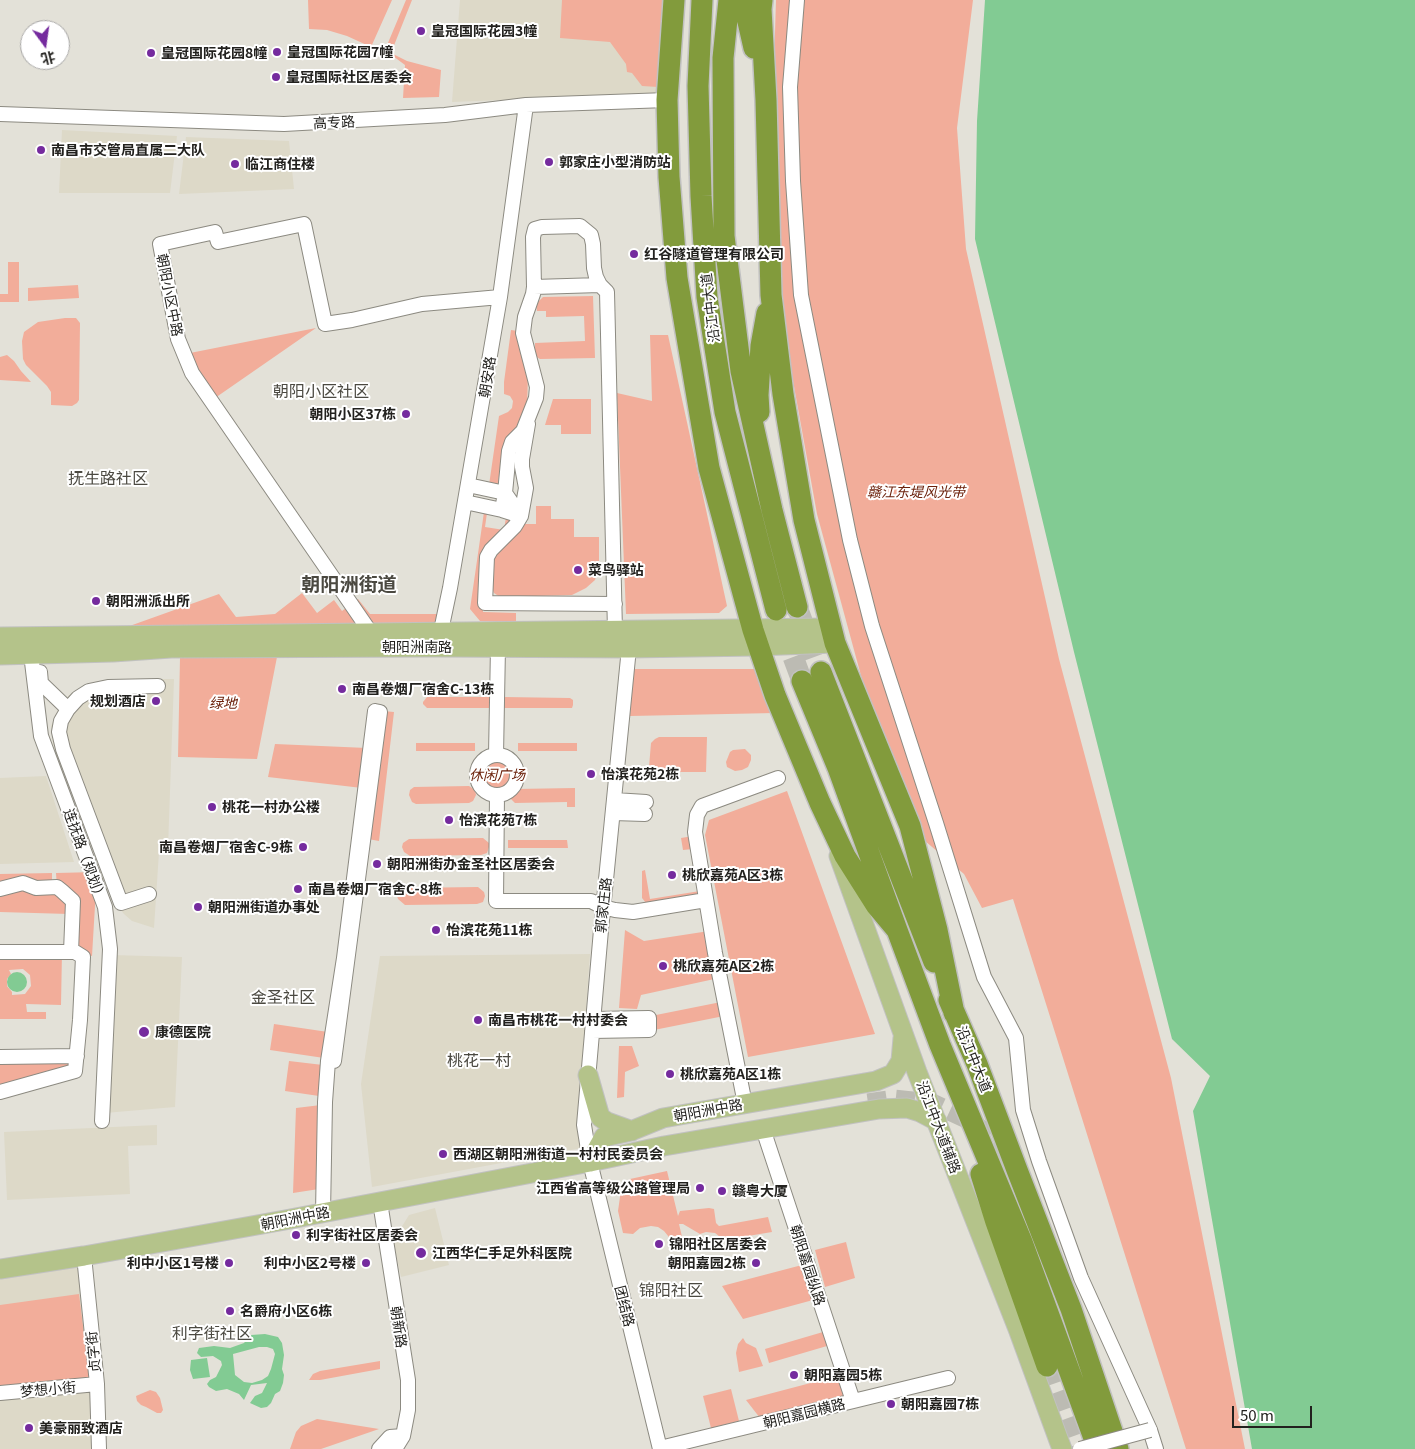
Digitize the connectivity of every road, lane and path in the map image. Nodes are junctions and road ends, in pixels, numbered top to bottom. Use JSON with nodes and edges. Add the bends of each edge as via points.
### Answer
{"nodes":[{"id":1,"x":674,"y":0,"type":"edge"},
{"id":2,"x":702,"y":0,"type":"edge"},
{"id":3,"x":729,"y":0,"type":"edge"},
{"id":4,"x":743,"y":0,"type":"edge"},
{"id":5,"x":762,"y":0,"type":"edge"},
{"id":6,"x":797,"y":0,"type":"edge"},
{"id":7,"x":667,"y":100,"type":"junction"},
{"id":8,"x":766,"y":100,"type":"junction"},
{"id":9,"x":526,"y":105,"type":"junction"},
{"id":10,"x":0,"y":114,"type":"edge"},
{"id":11,"x":701,"y":196,"type":"junction"},
{"id":12,"x":600,"y":285,"type":"junction"},
{"id":13,"x":534,"y":287,"type":"junction"},
{"id":14,"x":771,"y":295,"type":"junction"},
{"id":15,"x":500,"y":297,"type":"junction"},
{"id":16,"x":691,"y":361,"type":"junction"},
{"id":17,"x":530,"y":414,"type":"junction"},
{"id":18,"x":764,"y":474,"type":"junction"},
{"id":19,"x":468,"y":485,"type":"junction"},
{"id":20,"x":506,"y":493,"type":"junction"},
{"id":21,"x":465,"y":502,"type":"junction"},
{"id":22,"x":502,"y":510,"type":"junction"},
{"id":23,"x":521,"y":516,"type":"junction"},
{"id":24,"x":615,"y":604,"type":"junction"},
{"id":25,"x":797,"y":607,"type":"tunnel mouth"},
{"id":26,"x":776,"y":610,"type":"tunnel mouth"},
{"id":27,"x":615,"y":631,"type":"junction"},
{"id":28,"x":371,"y":633,"type":"junction"},
{"id":29,"x":833,"y":635,"type":"junction"},
{"id":30,"x":0,"y":637,"type":"edge"},
{"id":31,"x":755,"y":638,"type":"junction"},
{"id":32,"x":439,"y":640,"type":"junction"},
{"id":33,"x":498,"y":647,"type":"junction"},
{"id":34,"x":629,"y":648,"type":"junction"},
{"id":35,"x":35,"y":654,"type":"junction"},
{"id":36,"x":0,"y":655,"type":"edge"},
{"id":37,"x":158,"y":686,"type":"dead end"},
{"id":38,"x":68,"y":709,"type":"junction"},
{"id":39,"x":496,"y":755,"type":"junction"},
{"id":40,"x":778,"y":778,"type":"dead end"},
{"id":41,"x":497,"y":795,"type":"junction"},
{"id":42,"x":820,"y":803,"type":"junction"},
{"id":43,"x":613,"y":806,"type":"junction"},
{"id":44,"x":645,"y":808,"type":"dead end"},
{"id":45,"x":2,"y":890,"type":"edge"},
{"id":46,"x":149,"y":894,"type":"dead end"},
{"id":47,"x":706,"y":900,"type":"junction"},
{"id":48,"x":603,"y":907,"type":"junction"},
{"id":49,"x":896,"y":930,"type":"junction"},
{"id":50,"x":0,"y":952,"type":"edge"},
{"id":51,"x":72,"y":952,"type":"junction"},
{"id":52,"x":954,"y":1013,"type":"junction"},
{"id":53,"x":903,"y":1034,"type":"junction"},
{"id":54,"x":940,"y":1045,"type":"junction"},
{"id":55,"x":0,"y":1056,"type":"edge"},
{"id":56,"x":77,"y":1056,"type":"junction"},
{"id":57,"x":328,"y":1061,"type":"junction"},
{"id":58,"x":588,"y":1075,"type":"junction"},
{"id":59,"x":844,"y":1087,"type":"junction"},
{"id":60,"x":0,"y":1092,"type":"edge"},
{"id":61,"x":745,"y":1104,"type":"junction"},
{"id":62,"x":853,"y":1109,"type":"junction"},
{"id":63,"x":102,"y":1121,"type":"dead end"},
{"id":64,"x":938,"y":1121,"type":"junction"},
{"id":65,"x":763,"y":1129,"type":"junction"},
{"id":66,"x":631,"y":1131,"type":"junction"},
{"id":67,"x":590,"y":1162,"type":"junction"},
{"id":68,"x":380,"y":1202,"type":"junction"},
{"id":69,"x":323,"y":1213,"type":"junction"},
{"id":70,"x":84,"y":1256,"type":"junction"},
{"id":71,"x":0,"y":1268,"type":"edge"},
{"id":72,"x":1071,"y":1309,"type":"junction"},
{"id":73,"x":1047,"y":1366,"type":"joint"},
{"id":74,"x":948,"y":1378,"type":"dead end"},
{"id":75,"x":97,"y":1384,"type":"junction"},
{"id":76,"x":0,"y":1393,"type":"edge"},
{"id":77,"x":853,"y":1401,"type":"junction"},
{"id":78,"x":1150,"y":1430,"type":"junction"},
{"id":79,"x":403,"y":1436,"type":"junction"},
{"id":80,"x":660,"y":1448,"type":"edge"},
{"id":81,"x":99,"y":1449,"type":"edge"},
{"id":82,"x":379,"y":1449,"type":"edge"},
{"id":83,"x":395,"y":1449,"type":"edge"},
{"id":84,"x":1062,"y":1449,"type":"edge"},
{"id":85,"x":1080,"y":1449,"type":"edge"},
{"id":86,"x":1098,"y":1449,"type":"edge"},
{"id":87,"x":1118,"y":1449,"type":"edge"},
{"id":88,"x":1133,"y":1449,"type":"edge"},
{"id":89,"x":1156,"y":1449,"type":"edge"}],
"edges":[{"from":1,"to":7,"type":"highway"},
{"from":2,"to":11,"type":"highway","name":"沿江中大道","via":[[698,86]]},
{"from":3,"to":18,"type":"highway","name":"沿江中大道","via":[[723,58],[724,236],[741,371]]},
{"from":4,"to":8,"type":"highway"},
{"from":5,"to":8,"type":"highway"},
{"from":6,"to":78,"type":"street","via":[[790,87],[801,295],[850,540],[872,626],[984,977],[1016,1038],[1023,1110],[1039,1161],[1081,1278]]},
{"from":7,"to":9,"type":"street","name":"高专路"},
{"from":7,"to":16,"type":"highway","via":[[677,278]]},
{"from":8,"to":14,"type":"highway"},
{"from":9,"to":10,"type":"street","name":"高专路","via":[[445,115],[284,124]]},
{"from":9,"to":15,"type":"street","name":"朝安路"},
{"from":11,"to":16,"type":"highway","via":[[691,292]]},
{"from":11,"to":26,"type":"highway","name":"沿江中大道","via":[[707,297],[725,412]]},
{"from":12,"to":13,"type":"street"},
{"from":12,"to":13,"type":"street","via":[[594,268],[591,235],[580,226],[542,226],[535,229],[533,237]]},
{"from":12,"to":24,"type":"street","via":[[607,292]]},
{"from":13,"to":17,"type":"street","via":[[523,332],[537,387]]},
{"from":14,"to":18,"type":"highway","via":[[761,346],[758,395]]},
{"from":14,"to":29,"type":"highway","via":[[804,520]]},
{"from":15,"to":19,"type":"street","name":"朝安路"},
{"from":15,"to":28,"type":"street","name":"朝阳小区中路","via":[[422,304],[325,324],[304,224],[218,242],[215,232],[160,244],[178,339],[192,373]]},
{"from":16,"to":31,"type":"highway","via":[[709,468]]},
{"from":17,"to":20,"type":"street","via":[[509,451]]},
{"from":17,"to":23,"type":"street","via":[[522,459],[526,488]]},
{"from":18,"to":25,"type":"highway","name":"沿江中大道"},
{"from":19,"to":20,"type":"street"},
{"from":19,"to":21,"type":"street","name":"朝安路"},
{"from":20,"to":22,"type":"street"},
{"from":20,"to":23,"type":"street"},
{"from":21,"to":22,"type":"street"},
{"from":21,"to":32,"type":"street","name":"朝安路"},
{"from":22,"to":23,"type":"street"},
{"from":23,"to":24,"type":"street","via":[[487,557],[485,603]]},
{"from":24,"to":27,"type":"street"},
{"from":27,"to":31,"type":"main road","name":"朝阳洲南路"},
{"from":27,"to":32,"type":"main road","name":"朝阳洲南路"},
{"from":28,"to":30,"type":"main road","name":"朝阳洲南路"},
{"from":28,"to":32,"type":"main road","name":"朝阳洲南路"},
{"from":29,"to":31,"type":"main road","name":"朝阳洲南路"},
{"from":29,"to":52,"type":"highway","via":[[910,826]]},
{"from":31,"to":34,"type":"main road","name":"朝阳洲南路"},
{"from":31,"to":42,"type":"highway","via":[[774,695]]},
{"from":32,"to":33,"type":"main road","name":"朝阳洲南路"},
{"from":32,"to":35,"type":"main road","name":"朝阳洲南路"},
{"from":33,"to":34,"type":"main road","name":"朝阳洲南路"},
{"from":33,"to":39,"type":"street"},
{"from":34,"to":43,"type":"street","name":"郭家庄路"},
{"from":35,"to":36,"type":"main road","name":"朝阳洲南路"},
{"from":35,"to":38,"type":"street","via":[[41,683]]},
{"from":35,"to":63,"type":"street","name":"连抚路（规划）","via":[[40,736],[105,907],[110,949]]},
{"from":37,"to":38,"type":"street","via":[[108,686],[89,691]]},
{"from":38,"to":46,"type":"street","via":[[59,732],[63,749],[121,903]]},
{"from":39,"to":41,"type":"street","via":[[480,765],[477,778],[482,789]]},
{"from":39,"to":41,"type":"street","via":[[509,759],[517,776],[512,788]]},
{"from":40,"to":47,"type":"street","via":[[702,806],[695,832]]},
{"from":41,"to":48,"type":"street","via":[[496,901],[591,900]]},
{"from":42,"to":49,"type":"highway","via":[[856,875]]},
{"from":42,"to":53,"type":"main road","name":"沿江中大道辅路"},
{"from":43,"to":44,"type":"street"},
{"from":43,"to":48,"type":"street","name":"郭家庄路"},
{"from":45,"to":51,"type":"street","via":[[23,882],[36,888],[57,887],[73,901]]},
{"from":47,"to":48,"type":"street","via":[[633,912]]},
{"from":47,"to":61,"type":"street"},
{"from":48,"to":58,"type":"street","name":"郭家庄路"},
{"from":49,"to":52,"type":"highway","name":"沿江中大道","via":[[838,768],[812,676]]},
{"from":49,"to":54,"type":"highway","name":"沿江中大道"},
{"from":50,"to":51,"type":"street"},
{"from":51,"to":56,"type":"street","via":[[83,957]]},
{"from":52,"to":72,"type":"highway","name":"沿江中大道","via":[[977,1064]]},
{"from":53,"to":59,"type":"main road","name":"朝阳洲中路","via":[[901,1061],[893,1074]]},
{"from":53,"to":64,"type":"main road","name":"沿江中大道辅路"},
{"from":54,"to":73,"type":"highway","via":[[996,1222]]},
{"from":54,"to":86,"type":"highway","name":"沿江中大道","via":[[1022,1242]]},
{"from":55,"to":56,"type":"street"},
{"from":56,"to":60,"type":"street","via":[[75,1071]]},
{"from":57,"to":57,"type":"street","via":[[334,1061],[380,712],[375,711]]},
{"from":57,"to":69,"type":"street"},
{"from":58,"to":66,"type":"main road","via":[[600,1116]]},
{"from":58,"to":67,"type":"street","name":"郭家庄路","via":[[584,1125]]},
{"from":59,"to":61,"type":"main road","name":"朝阳洲中路"},
{"from":59,"to":62,"type":"main road","name":"朝阳洲中路","via":[[858,1087],[867,1094],[867,1106]]},
{"from":61,"to":66,"type":"main road","name":"朝阳洲中路","via":[[663,1118]]},
{"from":62,"to":64,"type":"main road","name":"朝阳洲中路","via":[[907,1108]]},
{"from":62,"to":65,"type":"main road","name":"朝阳洲中路"},
{"from":62,"to":66,"type":"main road","via":[[664,1138]]},
{"from":64,"to":73,"type":"main road"},
{"from":64,"to":84,"type":"main road","name":"沿江中大道辅路"},
{"from":65,"to":67,"type":"main road","name":"朝阳洲中路"},
{"from":65,"to":77,"type":"street","name":"朝阳嘉园纵路"},
{"from":66,"to":67,"type":"main road","name":"朝阳洲中路","via":[[604,1137]]},
{"from":67,"to":68,"type":"main road","name":"朝阳洲中路"},
{"from":67,"to":80,"type":"street","name":"团结路"},
{"from":68,"to":69,"type":"main road","name":"朝阳洲中路"},
{"from":68,"to":79,"type":"street","name":"朝新路","via":[[408,1380],[408,1410]]},
{"from":69,"to":70,"type":"main road","name":"朝阳洲中路"},
{"from":70,"to":71,"type":"main road","name":"朝阳洲中路"},
{"from":70,"to":75,"type":"street","name":"贞字街"},
{"from":72,"to":87,"type":"highway","name":"沿江中大道"},
{"from":72,"to":88,"type":"highway","via":[[1096,1356]]},
{"from":74,"to":77,"type":"street","name":"朝阳嘉园横路"},
{"from":75,"to":76,"type":"street","name":"梦想小街"},
{"from":75,"to":81,"type":"street","name":"贞字街"},
{"from":77,"to":80,"type":"street","name":"朝阳嘉园横路"},
{"from":78,"to":85,"type":"street","bridge":true},
{"from":78,"to":89,"type":"street"},
{"from":79,"to":82,"type":"street","via":[[390,1438]]},
{"from":79,"to":83,"type":"street","name":"朝新路"}]}
